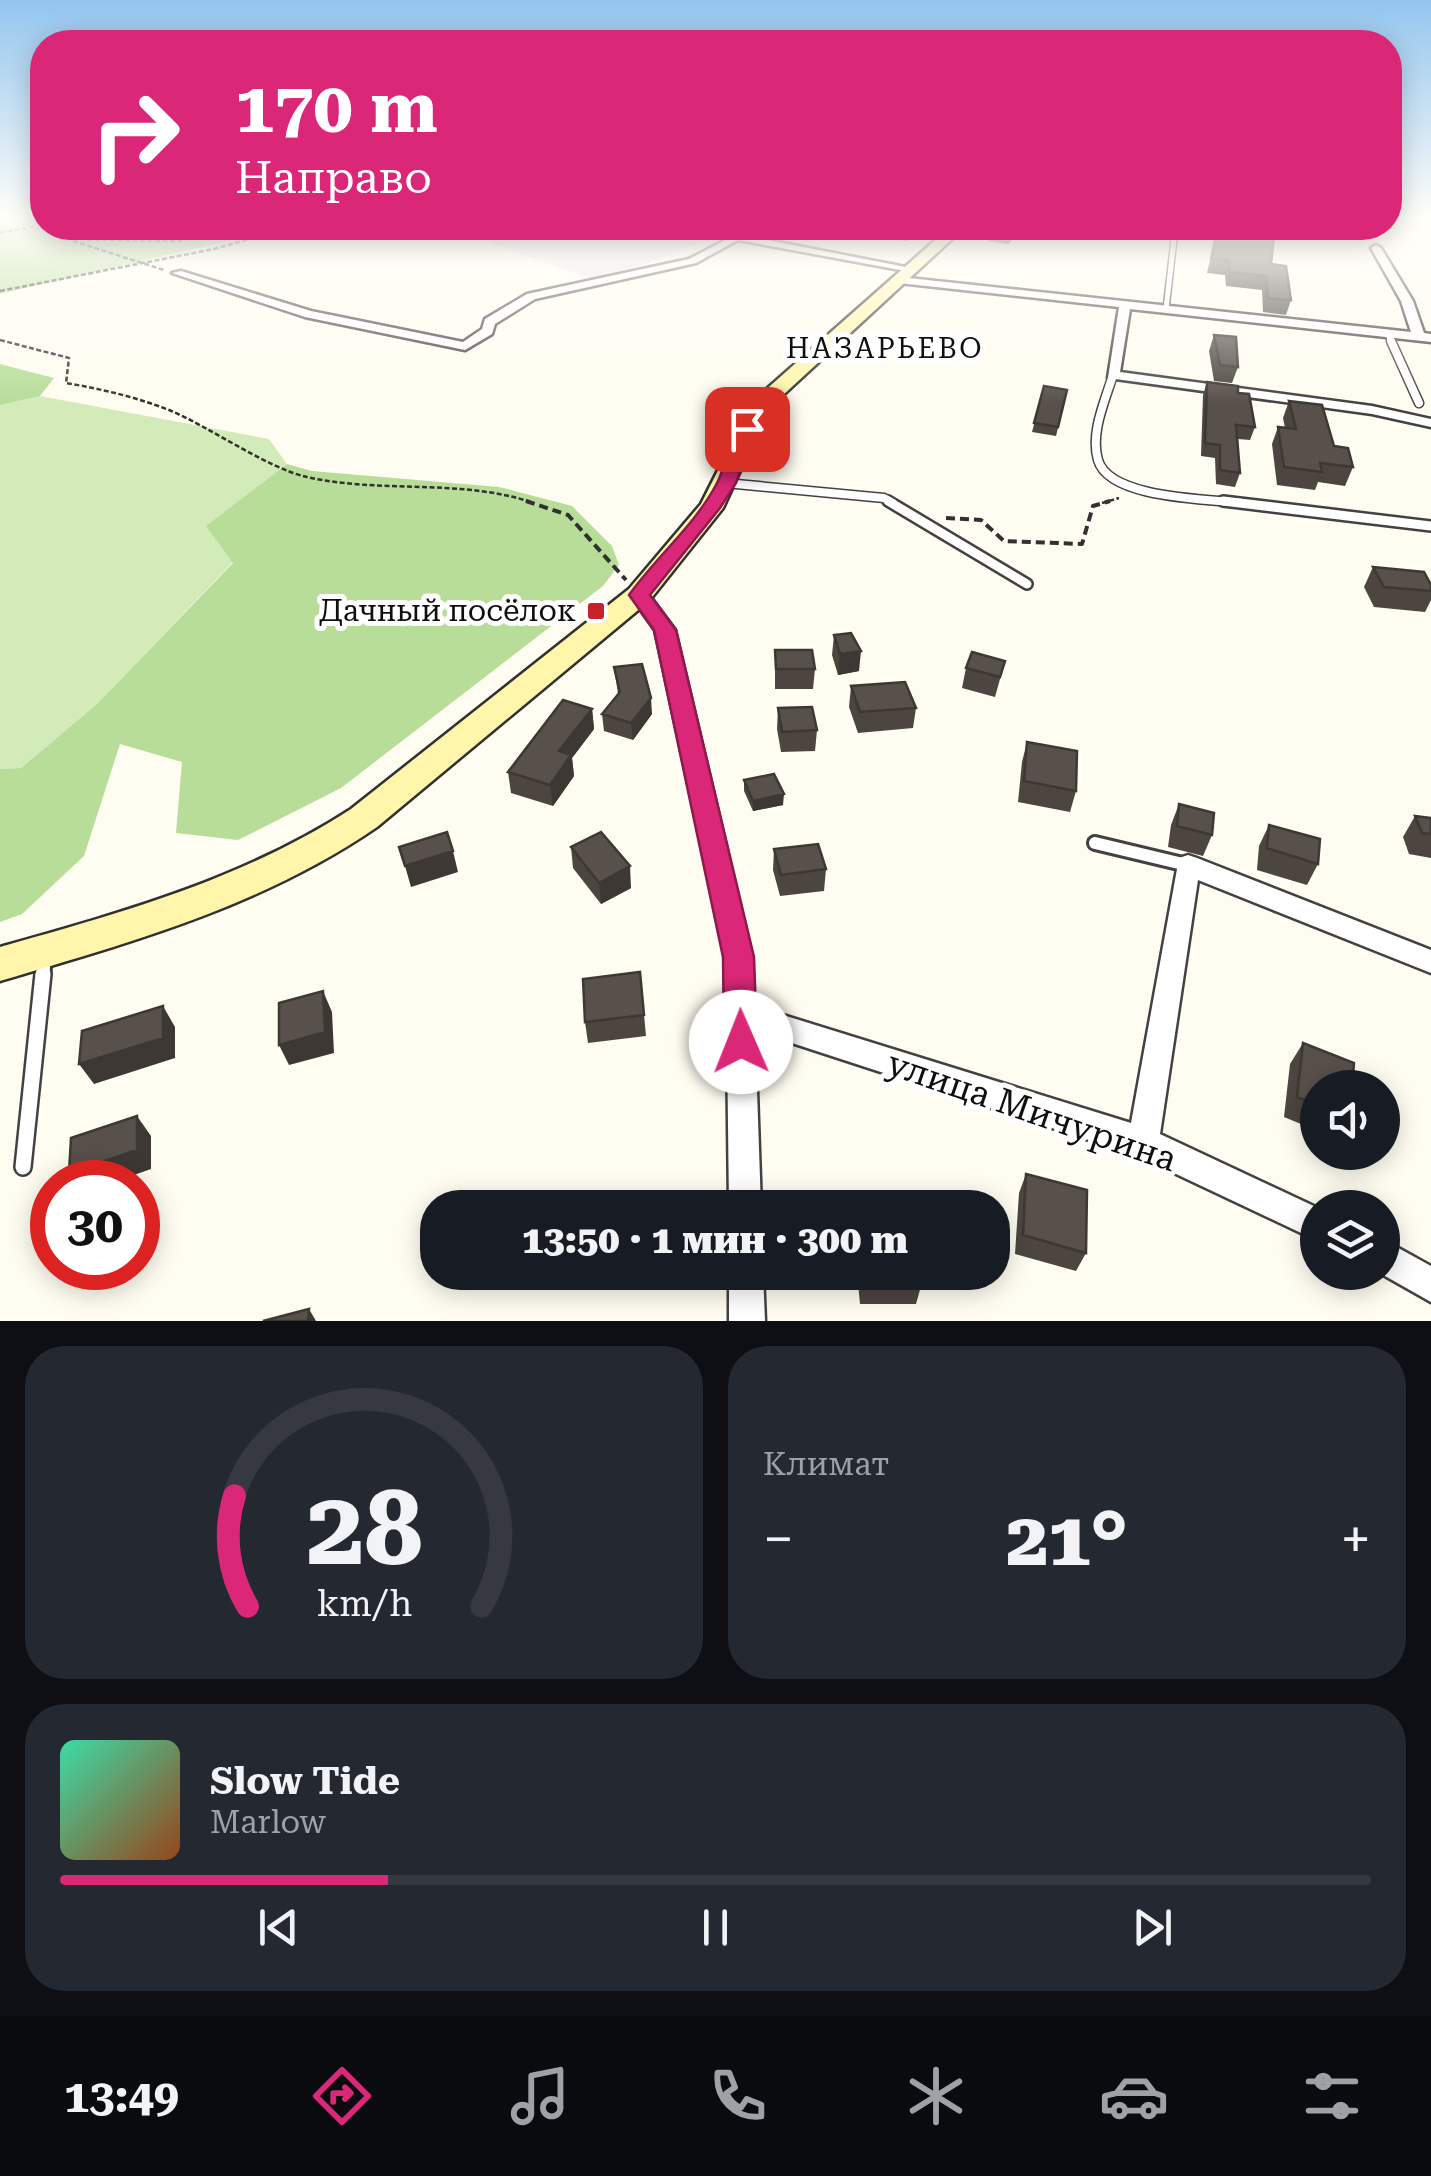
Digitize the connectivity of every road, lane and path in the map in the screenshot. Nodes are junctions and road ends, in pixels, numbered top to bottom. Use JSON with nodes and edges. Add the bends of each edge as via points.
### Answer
{"nodes":[{"id":1,"x":52,"y":281,"type":"edge"},
{"id":2,"x":201,"y":281,"type":"edge"},
{"id":3,"x":600,"y":281,"type":"edge"},
{"id":4,"x":899,"y":281,"type":"edge"},
{"id":5,"x":945,"y":281,"type":"edge"},
{"id":6,"x":1169,"y":281,"type":"edge"},
{"id":7,"x":1399,"y":281,"type":"edge"},
{"id":8,"x":0,"y":291,"type":"edge"},
{"id":9,"x":1125,"y":306,"type":"junction"},
{"id":10,"x":1166,"y":310,"type":"junction"},
{"id":11,"x":1388,"y":334,"type":"junction"},
{"id":12,"x":1425,"y":338,"type":"edge"},
{"id":13,"x":0,"y":340,"type":"edge"},
{"id":14,"x":1113,"y":375,"type":"junction"},
{"id":15,"x":1418,"y":403,"type":"dead end"},
{"id":16,"x":1431,"y":423,"type":"edge"},
{"id":17,"x":726,"y":483,"type":"junction"},
{"id":18,"x":1142,"y":492,"type":"junction"},
{"id":19,"x":914,"y":516,"type":"junction"},
{"id":20,"x":1431,"y":526,"type":"edge"},
{"id":21,"x":1027,"y":584,"type":"dead end"},
{"id":22,"x":639,"y":595,"type":"junction"},
{"id":23,"x":1096,"y":843,"type":"dead end"},
{"id":24,"x":1188,"y":865,"type":"junction"},
{"id":25,"x":46,"y":951,"type":"junction"},
{"id":26,"x":1431,"y":962,"type":"edge"},
{"id":27,"x":0,"y":964,"type":"edge"},
{"id":28,"x":740,"y":1014,"type":"junction"},
{"id":29,"x":1142,"y":1142,"type":"junction"},
{"id":30,"x":23,"y":1167,"type":"dead end"},
{"id":31,"x":744,"y":1190,"type":"edge"},
{"id":32,"x":1300,"y":1217,"type":"edge"},
{"id":33,"x":1400,"y":1267,"type":"edge"},
{"id":34,"x":1431,"y":1285,"type":"edge"},
{"id":35,"x":746,"y":1290,"type":"edge"},
{"id":36,"x":747,"y":1321,"type":"edge"}],
"edges":[{"from":1,"to":8,"type":"path"},
{"from":2,"to":3,"type":"street","via":[[308,314],[466,346],[481,339],[499,314],[531,296]]},
{"from":4,"to":17,"type":"street","via":[[760,405]]},
{"from":5,"to":9,"type":"street"},
{"from":6,"to":10,"type":"lane"},
{"from":7,"to":12,"type":"street"},
{"from":9,"to":10,"type":"street"},
{"from":9,"to":14,"type":"street"},
{"from":10,"to":11,"type":"street"},
{"from":11,"to":12,"type":"street"},
{"from":11,"to":15,"type":"lane"},
{"from":13,"to":22,"type":"path","via":[[69,358],[66,383],[169,410],[304,477],[498,491],[568,515]]},
{"from":14,"to":16,"type":"street"},
{"from":14,"to":18,"type":"lane","via":[[1096,458],[1109,478]]},
{"from":17,"to":19,"type":"lane","via":[[884,498]]},
{"from":17,"to":22,"type":"street"},
{"from":18,"to":19,"type":"path","via":[[1093,506],[1082,544],[1004,540],[981,520]]},
{"from":18,"to":20,"type":"lane"},
{"from":19,"to":21,"type":"lane"},
{"from":22,"to":25,"type":"street","via":[[319,852],[195,908]]},
{"from":22,"to":28,"type":"street","via":[[665,630],[739,957]]},
{"from":23,"to":24,"type":"lane"},
{"from":24,"to":26,"type":"street"},
{"from":24,"to":29,"type":"street"},
{"from":25,"to":27,"type":"street"},
{"from":25,"to":30,"type":"lane"},
{"from":28,"to":29,"type":"street","name":"улица Мичурина"},
{"from":28,"to":31,"type":"street"},
{"from":29,"to":32,"type":"street","name":"улица Мичурина"},
{"from":33,"to":34,"type":"street"},
{"from":35,"to":36,"type":"street"}]}
